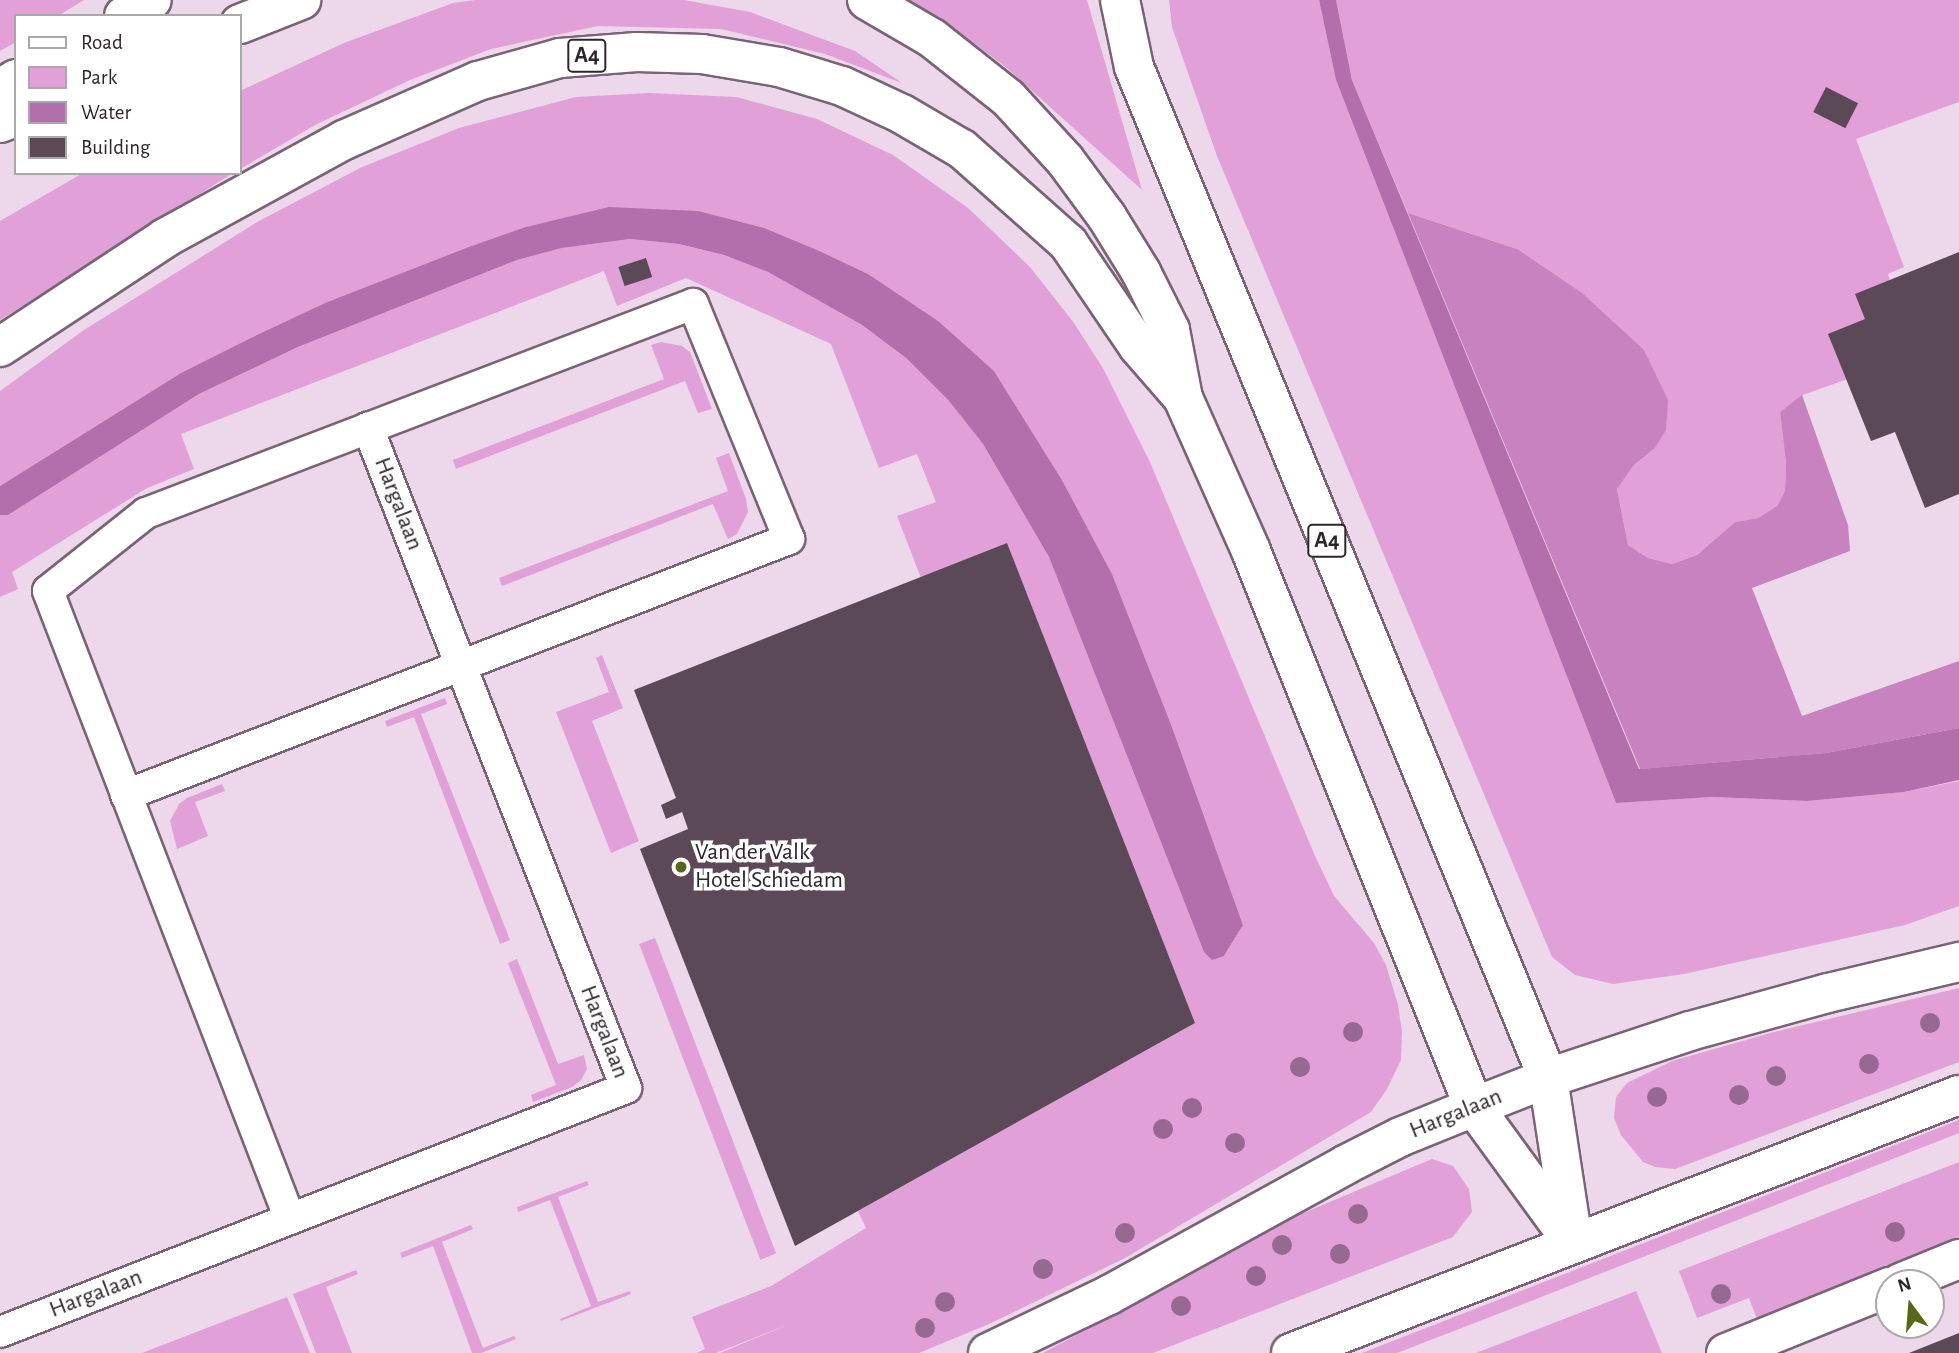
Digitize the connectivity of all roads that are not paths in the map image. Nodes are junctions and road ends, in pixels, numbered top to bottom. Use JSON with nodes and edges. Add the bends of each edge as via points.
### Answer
{"nodes":[{"id":1,"x":152,"y":0,"type":"edge"},
{"id":2,"x":301,"y":0,"type":"edge"},
{"id":3,"x":867,"y":0,"type":"edge"},
{"id":4,"x":1120,"y":0,"type":"edge"},
{"id":5,"x":128,"y":14,"type":"edge"},
{"id":6,"x":242,"y":23,"type":"edge"},
{"id":7,"x":0,"y":347,"type":"edge"},
{"id":8,"x":1183,"y":398,"type":"junction"},
{"id":9,"x":369,"y":428,"type":"junction"},
{"id":10,"x":461,"y":666,"type":"junction"},
{"id":11,"x":126,"y":795,"type":"junction"},
{"id":12,"x":1959,"y":962,"type":"edge"},
{"id":13,"x":1548,"y":1078,"type":"junction"},
{"id":14,"x":1959,"y":1094,"type":"edge"},
{"id":15,"x":1474,"y":1107,"type":"junction"},
{"id":16,"x":290,"y":1219,"type":"junction"},
{"id":17,"x":1573,"y":1243,"type":"junction"},
{"id":18,"x":1959,"y":1259,"type":"edge"},
{"id":19,"x":1934,"y":1269,"type":"edge"},
{"id":20,"x":1875,"y":1293,"type":"edge"},
{"id":21,"x":0,"y":1332,"type":"edge"},
{"id":22,"x":988,"y":1353,"type":"edge"},
{"id":23,"x":1291,"y":1353,"type":"edge"},
{"id":24,"x":1726,"y":1353,"type":"edge"}],
"edges":[{"from":1,"to":5,"type":"main road"},
{"from":2,"to":6,"type":"main road"},
{"from":3,"to":8,"type":"main road","number":"A4","via":[[932,38],[1008,98],[1065,160],[1141,272],[1170,330]]},
{"from":4,"to":13,"type":"main road","number":"A4","via":[[1134,67]]},
{"from":7,"to":8,"type":"main road","number":"A4","via":[[164,239],[344,139],[478,82],[560,58],[637,52],[702,54],[779,68],[842,86],[962,149],[1068,243],[1138,346]]},
{"from":8,"to":15,"type":"main road","number":"A4","via":[[1256,564]]},
{"from":9,"to":10,"type":"lane","name":"Hargalaan"},
{"from":9,"to":10,"type":"lane","via":[[693,304],[789,539]]},
{"from":9,"to":11,"type":"lane","via":[[146,513],[48,591]]},
{"from":10,"to":11,"type":"lane"},
{"from":10,"to":16,"type":"lane","name":"Hargalaan","via":[[626,1088]]},
{"from":11,"to":16,"type":"lane"},
{"from":12,"to":13,"type":"main road","name":"Hargalaan","via":[[1690,1031]]},
{"from":13,"to":15,"type":"main road","name":"Hargalaan"},
{"from":13,"to":17,"type":"main road"},
{"from":14,"to":17,"type":"main road"},
{"from":15,"to":17,"type":"main road"},
{"from":15,"to":22,"type":"main road","name":"Hargalaan","via":[[1345,1165],[1110,1295]]},
{"from":16,"to":21,"type":"lane","name":"Hargalaan"},
{"from":17,"to":23,"type":"main road"},
{"from":18,"to":19,"type":"main road"},
{"from":20,"to":24,"type":"main road"}]}
